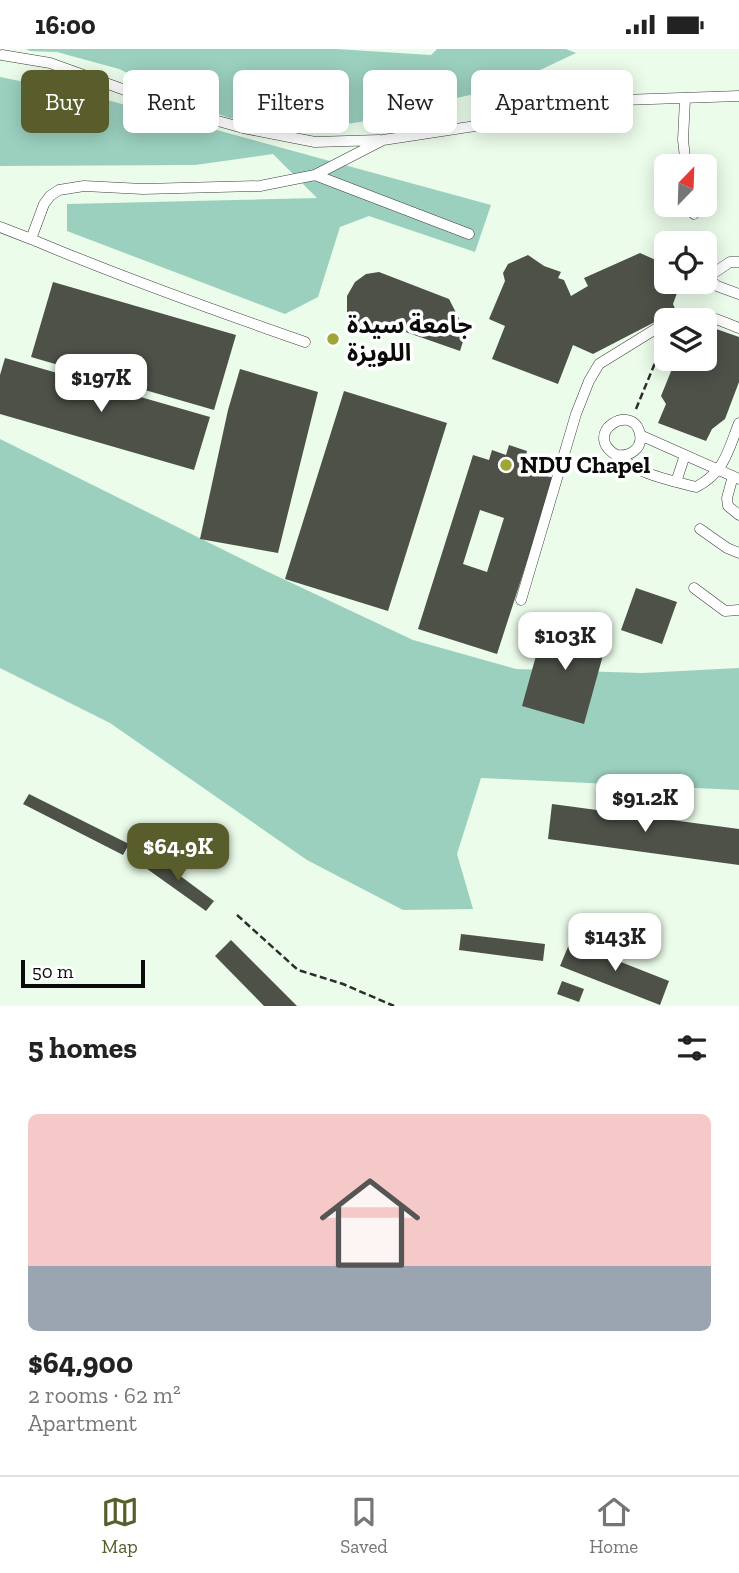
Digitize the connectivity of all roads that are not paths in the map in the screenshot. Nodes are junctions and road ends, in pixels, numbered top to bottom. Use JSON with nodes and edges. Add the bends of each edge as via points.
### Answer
{"nodes":[{"id":1,"x":2,"y":55,"type":"dead end"},
{"id":2,"x":739,"y":96,"type":"edge"},
{"id":3,"x":685,"y":99,"type":"junction"},
{"id":4,"x":383,"y":140,"type":"junction"},
{"id":5,"x":685,"y":154,"type":"edge"},
{"id":6,"x":316,"y":175,"type":"junction"},
{"id":7,"x":0,"y":227,"type":"edge"},
{"id":8,"x":469,"y":234,"type":"dead end"},
{"id":9,"x":31,"y":239,"type":"junction"},
{"id":10,"x":739,"y":262,"type":"edge"},
{"id":11,"x":717,"y":271,"type":"edge"},
{"id":12,"x":717,"y":286,"type":"edge"},
{"id":13,"x":739,"y":294,"type":"edge"},
{"id":14,"x":717,"y":319,"type":"edge"},
{"id":15,"x":739,"y":328,"type":"edge"},
{"id":16,"x":654,"y":330,"type":"edge"},
{"id":17,"x":305,"y":342,"type":"dead end"},
{"id":18,"x":739,"y":423,"type":"edge"},
{"id":19,"x":640,"y":435,"type":"junction"},
{"id":20,"x":617,"y":455,"type":"junction"},
{"id":21,"x":685,"y":455,"type":"junction"},
{"id":22,"x":720,"y":470,"type":"junction"},
{"id":23,"x":736,"y":478,"type":"edge"},
{"id":24,"x":676,"y":482,"type":"junction"},
{"id":25,"x":739,"y":515,"type":"edge"},
{"id":26,"x":700,"y":529,"type":"dead end"},
{"id":27,"x":739,"y":553,"type":"edge"},
{"id":28,"x":694,"y":588,"type":"dead end"},
{"id":29,"x":521,"y":600,"type":"dead end"},
{"id":30,"x":739,"y":610,"type":"edge"}],
"edges":[{"from":1,"to":4,"type":"lane","via":[[50,63],[243,128],[315,142]]},
{"from":2,"to":3,"type":"lane"},
{"from":3,"to":4,"type":"lane","via":[[622,100]]},
{"from":3,"to":5,"type":"lane"},
{"from":4,"to":6,"type":"lane"},
{"from":6,"to":8,"type":"lane"},
{"from":6,"to":9,"type":"lane","via":[[260,186],[84,186],[60,190],[44,204]]},
{"from":7,"to":9,"type":"lane"},
{"from":9,"to":17,"type":"lane"},
{"from":10,"to":11,"type":"lane"},
{"from":12,"to":13,"type":"lane"},
{"from":14,"to":15,"type":"lane"},
{"from":16,"to":29,"type":"lane","via":[[599,364],[589,381]]},
{"from":18,"to":22,"type":"lane"},
{"from":19,"to":20,"type":"lane","via":[[634,452]]},
{"from":19,"to":20,"type":"lane","via":[[631,422],[619,420],[609,425],[605,442]]},
{"from":19,"to":21,"type":"lane"},
{"from":20,"to":24,"type":"lane","via":[[634,467]]},
{"from":21,"to":22,"type":"lane"},
{"from":21,"to":24,"type":"lane"},
{"from":22,"to":23,"type":"lane"},
{"from":22,"to":24,"type":"lane","via":[[696,487]]},
{"from":23,"to":25,"type":"lane","via":[[727,498],[728,506]]},
{"from":26,"to":27,"type":"lane"},
{"from":28,"to":30,"type":"lane","via":[[725,611]]}]}
